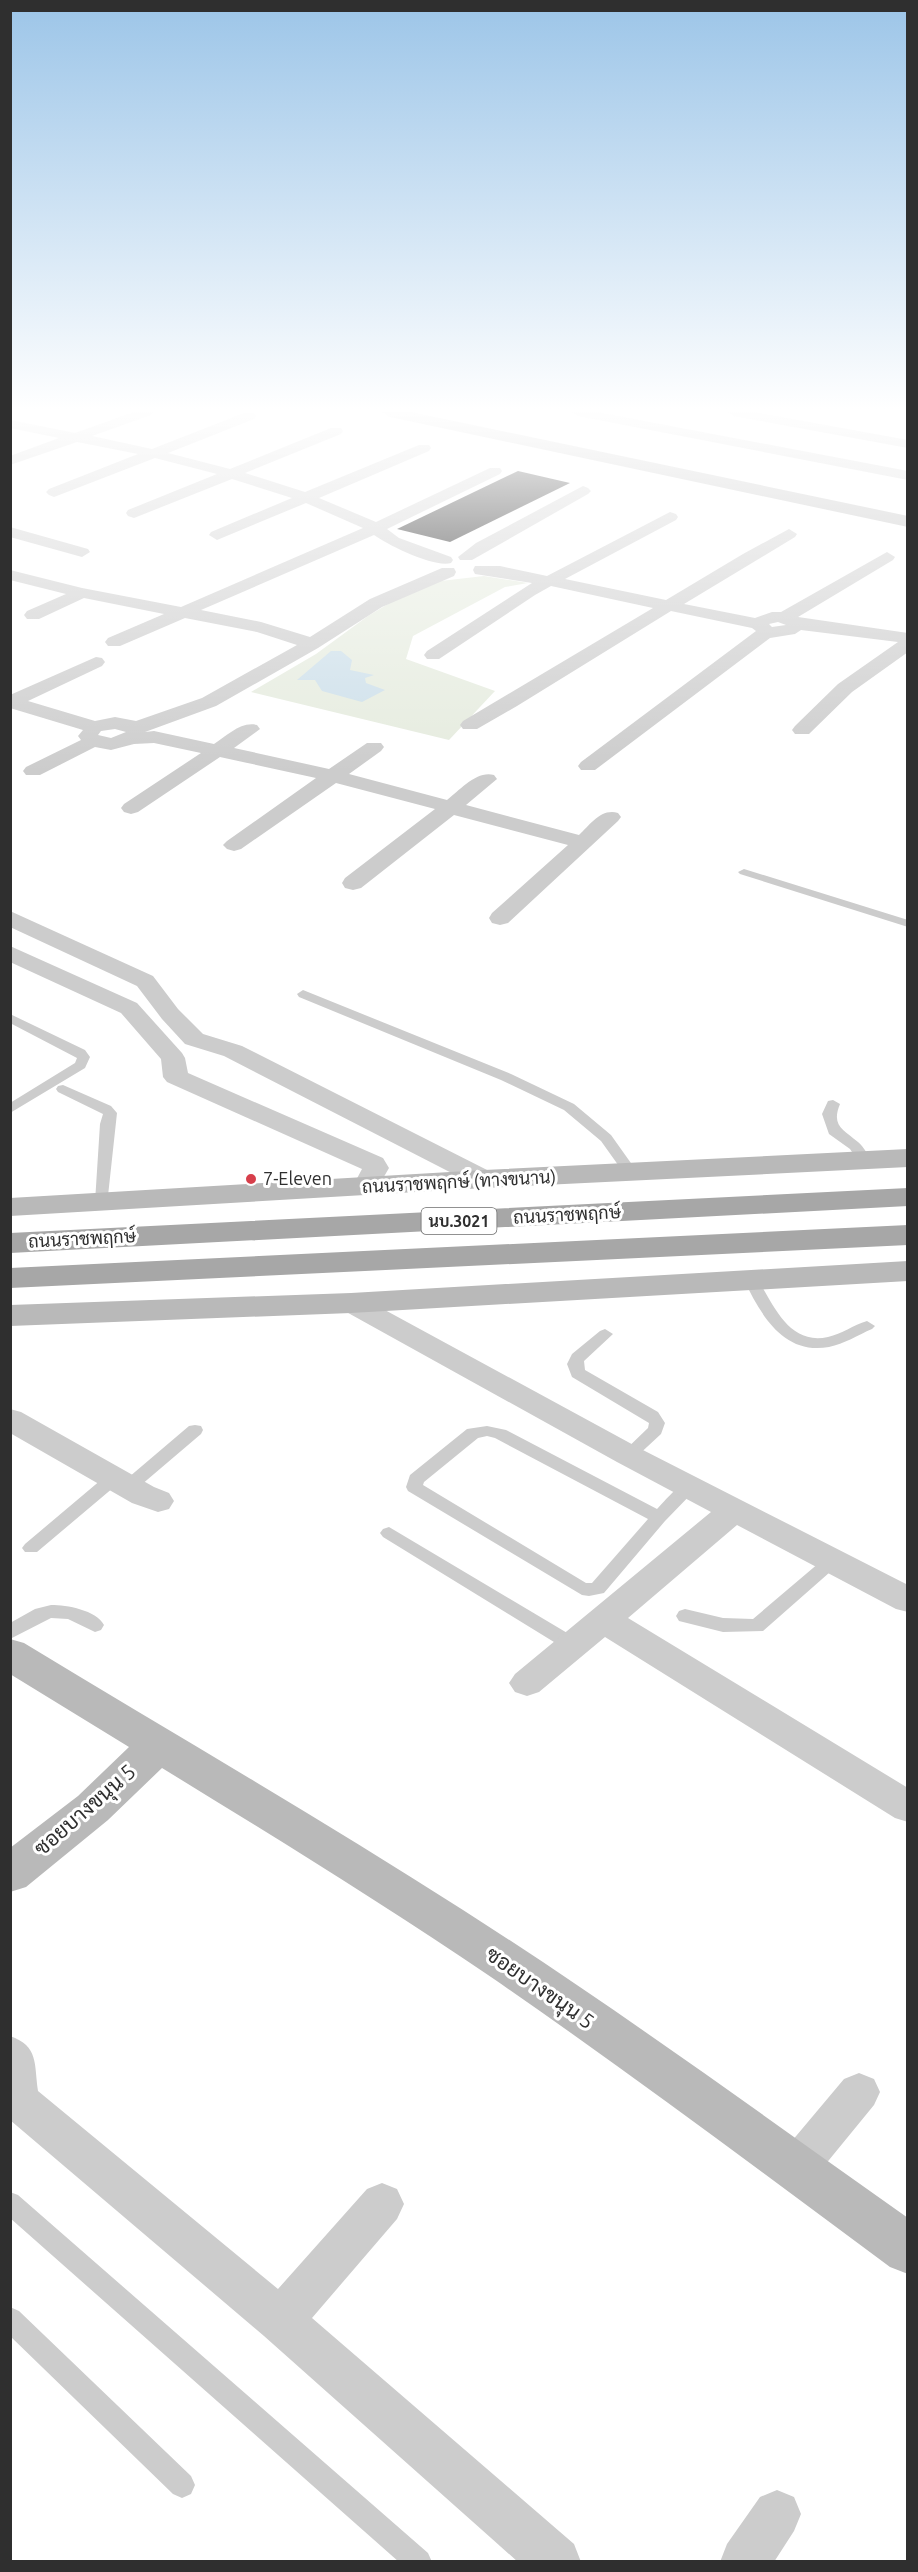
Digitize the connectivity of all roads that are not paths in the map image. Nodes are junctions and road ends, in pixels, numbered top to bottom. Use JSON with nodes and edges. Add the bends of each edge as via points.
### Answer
{"nodes":[{"id":1,"x":10,"y":532,"type":"edge"},
{"id":2,"x":224,"y":532,"type":"edge"},
{"id":3,"x":367,"y":532,"type":"edge"},
{"id":4,"x":381,"y":532,"type":"edge"},
{"id":5,"x":508,"y":532,"type":"edge"},
{"id":6,"x":644,"y":532,"type":"edge"},
{"id":7,"x":789,"y":534,"type":"dead end"},
{"id":8,"x":217,"y":535,"type":"dead end"},
{"id":9,"x":82,"y":552,"type":"dead end"},
{"id":10,"x":466,"y":557,"type":"junction"},
{"id":11,"x":887,"y":557,"type":"dead end"},
{"id":12,"x":446,"y":566,"type":"junction"},
{"id":13,"x":481,"y":570,"type":"junction"},
{"id":14,"x":10,"y":575,"type":"edge"},
{"id":15,"x":546,"y":581,"type":"junction"},
{"id":16,"x":82,"y":593,"type":"junction"},
{"id":17,"x":668,"y":606,"type":"junction"},
{"id":18,"x":179,"y":613,"type":"junction"},
{"id":19,"x":33,"y":615,"type":"dead end"},
{"id":20,"x":790,"y":621,"type":"junction"},
{"id":21,"x":763,"y":627,"type":"junction"},
{"id":22,"x":908,"y":638,"type":"edge"},
{"id":23,"x":114,"y":642,"type":"dead end"},
{"id":24,"x":908,"y":643,"type":"edge"},
{"id":25,"x":312,"y":645,"type":"junction"},
{"id":26,"x":433,"y":655,"type":"dead end"},
{"id":27,"x":96,"y":662,"type":"dead end"},
{"id":28,"x":11,"y":701,"type":"edge"},
{"id":29,"x":470,"y":725,"type":"dead end"},
{"id":30,"x":250,"y":729,"type":"dead end"},
{"id":31,"x":802,"y":730,"type":"dead end"},
{"id":32,"x":133,"y":733,"type":"junction"},
{"id":33,"x":93,"y":734,"type":"junction"},
{"id":34,"x":374,"y":747,"type":"dead end"},
{"id":35,"x":216,"y":752,"type":"junction"},
{"id":36,"x":588,"y":766,"type":"dead end"},
{"id":37,"x":33,"y":771,"type":"dead end"},
{"id":38,"x":333,"y":776,"type":"junction"},
{"id":39,"x":488,"y":779,"type":"dead end"},
{"id":40,"x":131,"y":808,"type":"dead end"},
{"id":41,"x":449,"y":809,"type":"junction"},
{"id":42,"x":611,"y":817,"type":"dead end"},
{"id":43,"x":584,"y":843,"type":"junction"},
{"id":44,"x":234,"y":845,"type":"dead end"},
{"id":45,"x":744,"y":872,"type":"dead end"},
{"id":46,"x":353,"y":883,"type":"dead end"},
{"id":47,"x":10,"y":918,"type":"edge"},
{"id":48,"x":500,"y":918,"type":"dead end"},
{"id":49,"x":908,"y":924,"type":"edge"},
{"id":50,"x":10,"y":953,"type":"edge"},
{"id":51,"x":303,"y":994,"type":"dead end"},
{"id":52,"x":10,"y":1018,"type":"edge"},
{"id":53,"x":63,"y":1089,"type":"dead end"},
{"id":54,"x":833,"y":1104,"type":"dead end"},
{"id":55,"x":10,"y":1109,"type":"edge"},
{"id":56,"x":908,"y":1158,"type":"edge"},
{"id":57,"x":865,"y":1161,"type":"junction"},
{"id":58,"x":631,"y":1173,"type":"junction"},
{"id":59,"x":484,"y":1179,"type":"junction"},
{"id":60,"x":366,"y":1186,"type":"junction"},
{"id":61,"x":908,"y":1197,"type":"edge"},
{"id":62,"x":102,"y":1202,"type":"junction"},
{"id":63,"x":10,"y":1207,"type":"edge"},
{"id":64,"x":908,"y":1235,"type":"edge"},
{"id":65,"x":10,"y":1243,"type":"edge"},
{"id":66,"x":908,"y":1271,"type":"edge"},
{"id":67,"x":10,"y":1278,"type":"edge"},
{"id":68,"x":751,"y":1280,"type":"junction"},
{"id":69,"x":351,"y":1303,"type":"junction"},
{"id":70,"x":10,"y":1316,"type":"edge"},
{"id":71,"x":867,"y":1326,"type":"dead end"},
{"id":72,"x":605,"y":1334,"type":"dead end"},
{"id":73,"x":10,"y":1419,"type":"edge"},
{"id":74,"x":195,"y":1430,"type":"dead end"},
{"id":75,"x":628,"y":1455,"type":"junction"},
{"id":76,"x":121,"y":1483,"type":"junction"},
{"id":77,"x":690,"y":1488,"type":"junction"},
{"id":78,"x":158,"y":1501,"type":"dead end"},
{"id":79,"x":734,"y":1510,"type":"junction"},
{"id":80,"x":659,"y":1517,"type":"junction"},
{"id":81,"x":389,"y":1533,"type":"dead end"},
{"id":82,"x":31,"y":1548,"type":"dead end"},
{"id":83,"x":832,"y":1561,"type":"junction"},
{"id":84,"x":908,"y":1600,"type":"edge"},
{"id":85,"x":685,"y":1616,"type":"dead end"},
{"id":86,"x":603,"y":1619,"type":"junction"},
{"id":87,"x":95,"y":1625,"type":"dead end"},
{"id":88,"x":10,"y":1632,"type":"edge"},
{"id":89,"x":573,"y":1645,"type":"junction"},
{"id":90,"x":10,"y":1654,"type":"edge"},
{"id":91,"x":527,"y":1683,"type":"dead end"},
{"id":92,"x":159,"y":1746,"type":"junction"},
{"id":93,"x":908,"y":1807,"type":"edge"},
{"id":94,"x":10,"y":1874,"type":"edge"},
{"id":95,"x":10,"y":2054,"type":"edge"},
{"id":96,"x":859,"y":2092,"type":"dead end"},
{"id":97,"x":14,"y":2099,"type":"edge"},
{"id":98,"x":796,"y":2168,"type":"junction"},
{"id":99,"x":10,"y":2203,"type":"edge"},
{"id":100,"x":382,"y":2204,"type":"dead end"},
{"id":101,"x":908,"y":2249,"type":"edge"},
{"id":102,"x":10,"y":2319,"type":"edge"},
{"id":103,"x":280,"y":2320,"type":"junction"},
{"id":104,"x":182,"y":2485,"type":"dead end"},
{"id":105,"x":777,"y":2514,"type":"dead end"},
{"id":106,"x":419,"y":2562,"type":"edge"},
{"id":107,"x":556,"y":2562,"type":"edge"},
{"id":108,"x":745,"y":2562,"type":"edge"}],
"edges":[{"from":1,"to":9,"type":"street"},
{"from":2,"to":8,"type":"street"},
{"from":3,"to":18,"type":"street"},
{"from":4,"to":12,"type":"street"},
{"from":5,"to":10,"type":"street"},
{"from":6,"to":15,"type":"street"},
{"from":7,"to":17,"type":"street"},
{"from":10,"to":12,"type":"street"},
{"from":10,"to":13,"type":"street","via":[[483,562]]},
{"from":11,"to":20,"type":"street"},
{"from":12,"to":13,"type":"street","via":[[469,573]]},
{"from":12,"to":25,"type":"street","via":[[376,603]]},
{"from":13,"to":15,"type":"street"},
{"from":14,"to":16,"type":"street"},
{"from":15,"to":17,"type":"street"},
{"from":15,"to":26,"type":"street"},
{"from":16,"to":18,"type":"street"},
{"from":16,"to":19,"type":"street"},
{"from":17,"to":21,"type":"street"},
{"from":17,"to":29,"type":"street","via":[[538,688]]},
{"from":18,"to":23,"type":"street"},
{"from":18,"to":25,"type":"street","via":[[261,627]]},
{"from":20,"to":21,"type":"street","via":[[786,631]]},
{"from":20,"to":22,"type":"street"},
{"from":21,"to":36,"type":"street","via":[[689,694]]},
{"from":24,"to":31,"type":"street","via":[[845,688]]},
{"from":25,"to":32,"type":"street","via":[[209,702]]},
{"from":27,"to":28,"type":"street"},
{"from":28,"to":33,"type":"street"},
{"from":30,"to":35,"type":"street"},
{"from":32,"to":33,"type":"street","via":[[116,723]]},
{"from":32,"to":35,"type":"street"},
{"from":33,"to":37,"type":"street"},
{"from":34,"to":38,"type":"street"},
{"from":35,"to":38,"type":"street"},
{"from":35,"to":40,"type":"street"},
{"from":38,"to":41,"type":"street"},
{"from":38,"to":44,"type":"street"},
{"from":39,"to":41,"type":"street"},
{"from":41,"to":43,"type":"street"},
{"from":41,"to":46,"type":"street"},
{"from":42,"to":43,"type":"street"},
{"from":43,"to":48,"type":"street"},
{"from":45,"to":49,"type":"lane"},
{"from":47,"to":59,"type":"street","via":[[150,985],[194,1039],[233,1051]]},
{"from":50,"to":60,"type":"street","via":[[129,1008],[173,1058],[176,1077],[374,1164],[375,1173]]},
{"from":51,"to":58,"type":"lane","via":[[569,1107],[606,1138]]},
{"from":52,"to":55,"type":"lane","via":[[84,1058],[80,1065]]},
{"from":53,"to":62,"type":"lane","via":[[110,1113]]},
{"from":54,"to":57,"type":"lane","via":[[829,1113],[834,1131],[855,1146]]},
{"from":56,"to":57,"type":"street","name":"ถนนราชพฤกษ์ (ทางขนาน)","number":"นบ.3021"},
{"from":57,"to":58,"type":"street","name":"ถนนราชพฤกษ์ (ทางขนาน)","number":"นบ.3021"},
{"from":58,"to":59,"type":"street","name":"ถนนราชพฤกษ์ (ทางขนาน)","number":"นบ.3021"},
{"from":59,"to":60,"type":"street","name":"ถนนราชพฤกษ์ (ทางขนาน)","number":"นบ.3021"},
{"from":60,"to":62,"type":"street","name":"ถนนราชพฤกษ์ (ทางขนาน)","number":"นบ.3021"},
{"from":61,"to":65,"type":"main road","name":"ถนนราชพฤกษ์","number":"นบ.3021"},
{"from":62,"to":63,"type":"street","name":"ถนนราชพฤกษ์ (ทางขนาน)","number":"นบ.3021"},
{"from":64,"to":67,"type":"main road","name":"ถนนราชพฤกษ์","number":"นบ.3021"},
{"from":66,"to":68,"type":"street"},
{"from":68,"to":69,"type":"street"},
{"from":68,"to":71,"type":"lane","via":[[771,1320],[798,1340],[828,1342]]},
{"from":69,"to":70,"type":"street"},
{"from":69,"to":75,"type":"street"},
{"from":72,"to":75,"type":"lane","via":[[575,1364],[578,1373],[652,1416],[657,1423],[655,1430]]},
{"from":73,"to":76,"type":"street"},
{"from":74,"to":76,"type":"lane"},
{"from":75,"to":77,"type":"street"},
{"from":76,"to":78,"type":"street"},
{"from":76,"to":82,"type":"lane"},
{"from":77,"to":79,"type":"street"},
{"from":77,"to":80,"type":"lane"},
{"from":79,"to":83,"type":"street"},
{"from":79,"to":86,"type":"street"},
{"from":80,"to":80,"type":"lane","via":[[598,1588],[589,1590],[414,1487],[416,1479],[473,1433],[488,1431]]},
{"from":81,"to":89,"type":"lane"},
{"from":83,"to":84,"type":"street"},
{"from":83,"to":85,"type":"lane","via":[[757,1626],[723,1625]]},
{"from":86,"to":89,"type":"street"},
{"from":86,"to":93,"type":"street"},
{"from":87,"to":88,"type":"lane","via":[[74,1614],[53,1612],[35,1615]]},
{"from":89,"to":91,"type":"street"},
{"from":90,"to":92,"type":"street","name":"ซอยบางขนุน 5"},
{"from":92,"to":94,"type":"street","name":"ซอยบางขนุน 5","via":[[93,1808]]},
{"from":92,"to":98,"type":"street","name":"ซอยบางขนุน 5","via":[[301,1830],[451,1926]]},
{"from":95,"to":97,"type":"street","via":[[14,2057]]},
{"from":96,"to":98,"type":"street"},
{"from":97,"to":103,"type":"street"},
{"from":98,"to":101,"type":"street","name":"ซอยบางขนุน 5"},
{"from":99,"to":106,"type":"lane"},
{"from":100,"to":103,"type":"street"},
{"from":102,"to":104,"type":"lane"},
{"from":103,"to":107,"type":"street"},
{"from":105,"to":108,"type":"street"}]}
